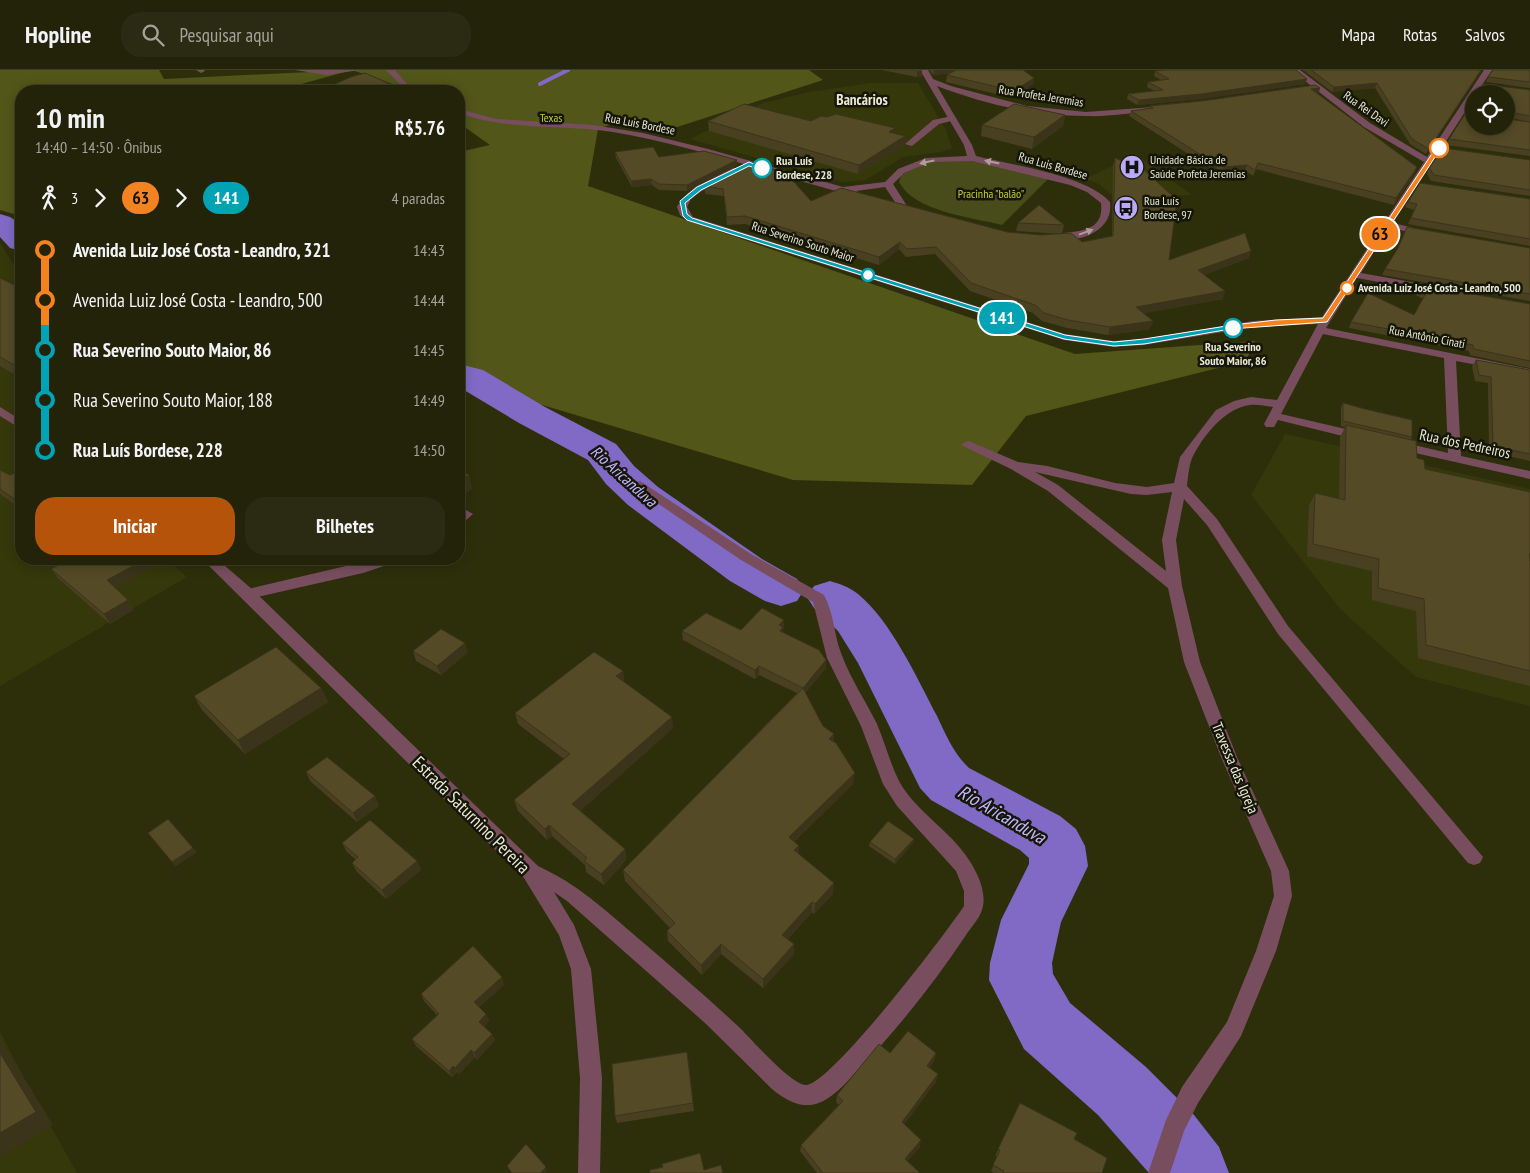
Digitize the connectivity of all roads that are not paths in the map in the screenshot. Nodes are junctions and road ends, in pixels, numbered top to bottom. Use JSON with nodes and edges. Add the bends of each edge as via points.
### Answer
{"nodes":[{"id":1,"x":299,"y":70,"type":"edge"},
{"id":2,"x":355,"y":70,"type":"edge"},
{"id":3,"x":389,"y":70,"type":"edge"},
{"id":4,"x":924,"y":70,"type":"edge"},
{"id":5,"x":1295,"y":70,"type":"edge"},
{"id":6,"x":1488,"y":70,"type":"edge"},
{"id":7,"x":931,"y":81,"type":"junction"},
{"id":8,"x":403,"y":85,"type":"edge"},
{"id":9,"x":1316,"y":86,"type":"junction"},
{"id":10,"x":1306,"y":88,"type":"edge"},
{"id":11,"x":971,"y":95,"type":"junction"},
{"id":12,"x":962,"y":98,"type":"dead end"},
{"id":13,"x":952,"y":102,"type":"dead end"},
{"id":14,"x":943,"y":105,"type":"junction"},
{"id":15,"x":1164,"y":107,"type":"edge"},
{"id":16,"x":465,"y":113,"type":"edge"},
{"id":17,"x":952,"y":118,"type":"junction"},
{"id":18,"x":909,"y":144,"type":"dead end"},
{"id":19,"x":972,"y":158,"type":"junction"},
{"id":20,"x":1428,"y":161,"type":"junction"},
{"id":21,"x":749,"y":164,"type":"junction"},
{"id":22,"x":888,"y":184,"type":"junction"},
{"id":23,"x":841,"y":190,"type":"junction"},
{"id":24,"x":867,"y":197,"type":"edge"},
{"id":25,"x":885,"y":201,"type":"edge"},
{"id":26,"x":1386,"y":225,"type":"junction"},
{"id":27,"x":1434,"y":233,"type":"edge"},
{"id":28,"x":1042,"y":237,"type":"edge"},
{"id":29,"x":1356,"y":275,"type":"junction"},
{"id":30,"x":1443,"y":290,"type":"edge"},
{"id":31,"x":1322,"y":325,"type":"junction"},
{"id":32,"x":1450,"y":356,"type":"junction"},
{"id":33,"x":1530,"y":372,"type":"edge"},
{"id":34,"x":0,"y":411,"type":"edge"},
{"id":35,"x":1276,"y":415,"type":"junction"},
{"id":36,"x":15,"y":421,"type":"edge"},
{"id":37,"x":967,"y":444,"type":"dead end"},
{"id":38,"x":1455,"y":459,"type":"junction"},
{"id":39,"x":1016,"y":466,"type":"junction"},
{"id":40,"x":1530,"y":475,"type":"edge"},
{"id":41,"x":640,"y":485,"type":"dead end"},
{"id":42,"x":1179,"y":486,"type":"junction"},
{"id":43,"x":217,"y":565,"type":"edge"},
{"id":44,"x":372,"y":565,"type":"edge"},
{"id":45,"x":1174,"y":586,"type":"junction"},
{"id":46,"x":248,"y":594,"type":"junction"},
{"id":47,"x":1474,"y":857,"type":"dead end"},
{"id":48,"x":530,"y":872,"type":"junction"},
{"id":49,"x":589,"y":1173,"type":"edge"},
{"id":50,"x":1159,"y":1173,"type":"edge"}],
"edges":[{"from":1,"to":2,"type":"street","via":[[327,73]]},
{"from":3,"to":8,"type":"street"},
{"from":4,"to":7,"type":"street"},
{"from":5,"to":9,"type":"street","name":"Rua Rei Davi"},
{"from":6,"to":20,"type":"street","via":[[1483,85],[1443,148]]},
{"from":7,"to":11,"type":"street","name":"Rua Profeta Jeremias"},
{"from":7,"to":14,"type":"street"},
{"from":9,"to":10,"type":"street"},
{"from":9,"to":20,"type":"street","name":"Rua Rei Davi","via":[[1367,124]]},
{"from":11,"to":12,"type":"street","name":"Rua Profeta Jeremias"},
{"from":11,"to":15,"type":"street","name":"Rua Profeta Jeremias","via":[[1076,114]]},
{"from":13,"to":14,"type":"street"},
{"from":14,"to":17,"type":"street"},
{"from":16,"to":21,"type":"street","name":"Rua Luis Bordese","via":[[498,121],[630,133]]},
{"from":17,"to":18,"type":"street","via":[[936,122]]},
{"from":17,"to":19,"type":"street","via":[[968,144]]},
{"from":19,"to":22,"type":"street","name":"Rua Luis Bordese","one_way":true,"via":[[912,165]]},
{"from":28,"to":19,"type":"street","name":"Rua Luis Bordese","one_way":true,"via":[[1081,234],[1101,225],[1106,217],[1104,202],[1090,190],[1073,183]]},
{"from":20,"to":26,"type":"street","via":[[1419,184]]},
{"from":21,"to":23,"type":"street","name":"Rua Luis Bordese"},
{"from":21,"to":31,"type":"street","name":"Rua Severino Souto Maior","via":[[687,197],[682,207],[685,215],[1064,337],[1114,344],[1253,324]]},
{"from":22,"to":23,"type":"street","name":"Rua Luis Bordese"},
{"from":22,"to":25,"type":"street","via":[[906,207]]},
{"from":23,"to":24,"type":"street","name":"Rua Luis Bordese"},
{"from":26,"to":27,"type":"street"},
{"from":26,"to":29,"type":"street"},
{"from":29,"to":30,"type":"street"},
{"from":29,"to":31,"type":"street"},
{"from":31,"to":32,"type":"street","name":"Rua Antônio Cinati"},
{"from":31,"to":35,"type":"street"},
{"from":32,"to":33,"type":"street","name":"Rua Antônio Cinati"},
{"from":32,"to":38,"type":"street"},
{"from":34,"to":36,"type":"street"},
{"from":35,"to":38,"type":"street","name":"Rua dos Pedreiros"},
{"from":35,"to":42,"type":"street","name":"Travessa das Igreja","via":[[1251,401],[1220,413],[1186,458]]},
{"from":37,"to":39,"type":"street"},
{"from":38,"to":40,"type":"street","name":"Rua dos Pedreiros"},
{"from":39,"to":42,"type":"street","via":[[1144,492]]},
{"from":39,"to":45,"type":"street","via":[[1053,488]]},
{"from":41,"to":48,"type":"street","via":[[746,557],[819,599],[839,671],[870,727],[888,776],[903,802],[960,863],[971,881],[974,908],[950,944],[882,1029],[836,1078],[815,1094],[807,1096],[798,1095],[779,1081],[745,1046],[574,895]]},
{"from":42,"to":45,"type":"street","name":"Travessa das Igreja","via":[[1169,540]]},
{"from":42,"to":47,"type":"street","via":[[1222,536],[1283,630]]},
{"from":43,"to":46,"type":"street","name":"Estrada Saturnino Pereira"},
{"from":44,"to":46,"type":"street"},
{"from":45,"to":50,"type":"street","name":"Travessa das Igreja","via":[[1192,662],[1284,886],[1266,952],[1234,1029],[1190,1094]]},
{"from":46,"to":48,"type":"street","name":"Estrada Saturnino Pereira"},
{"from":48,"to":49,"type":"street","name":"Estrada Saturnino Pereira","via":[[566,931],[580,969],[591,1078]]}]}
